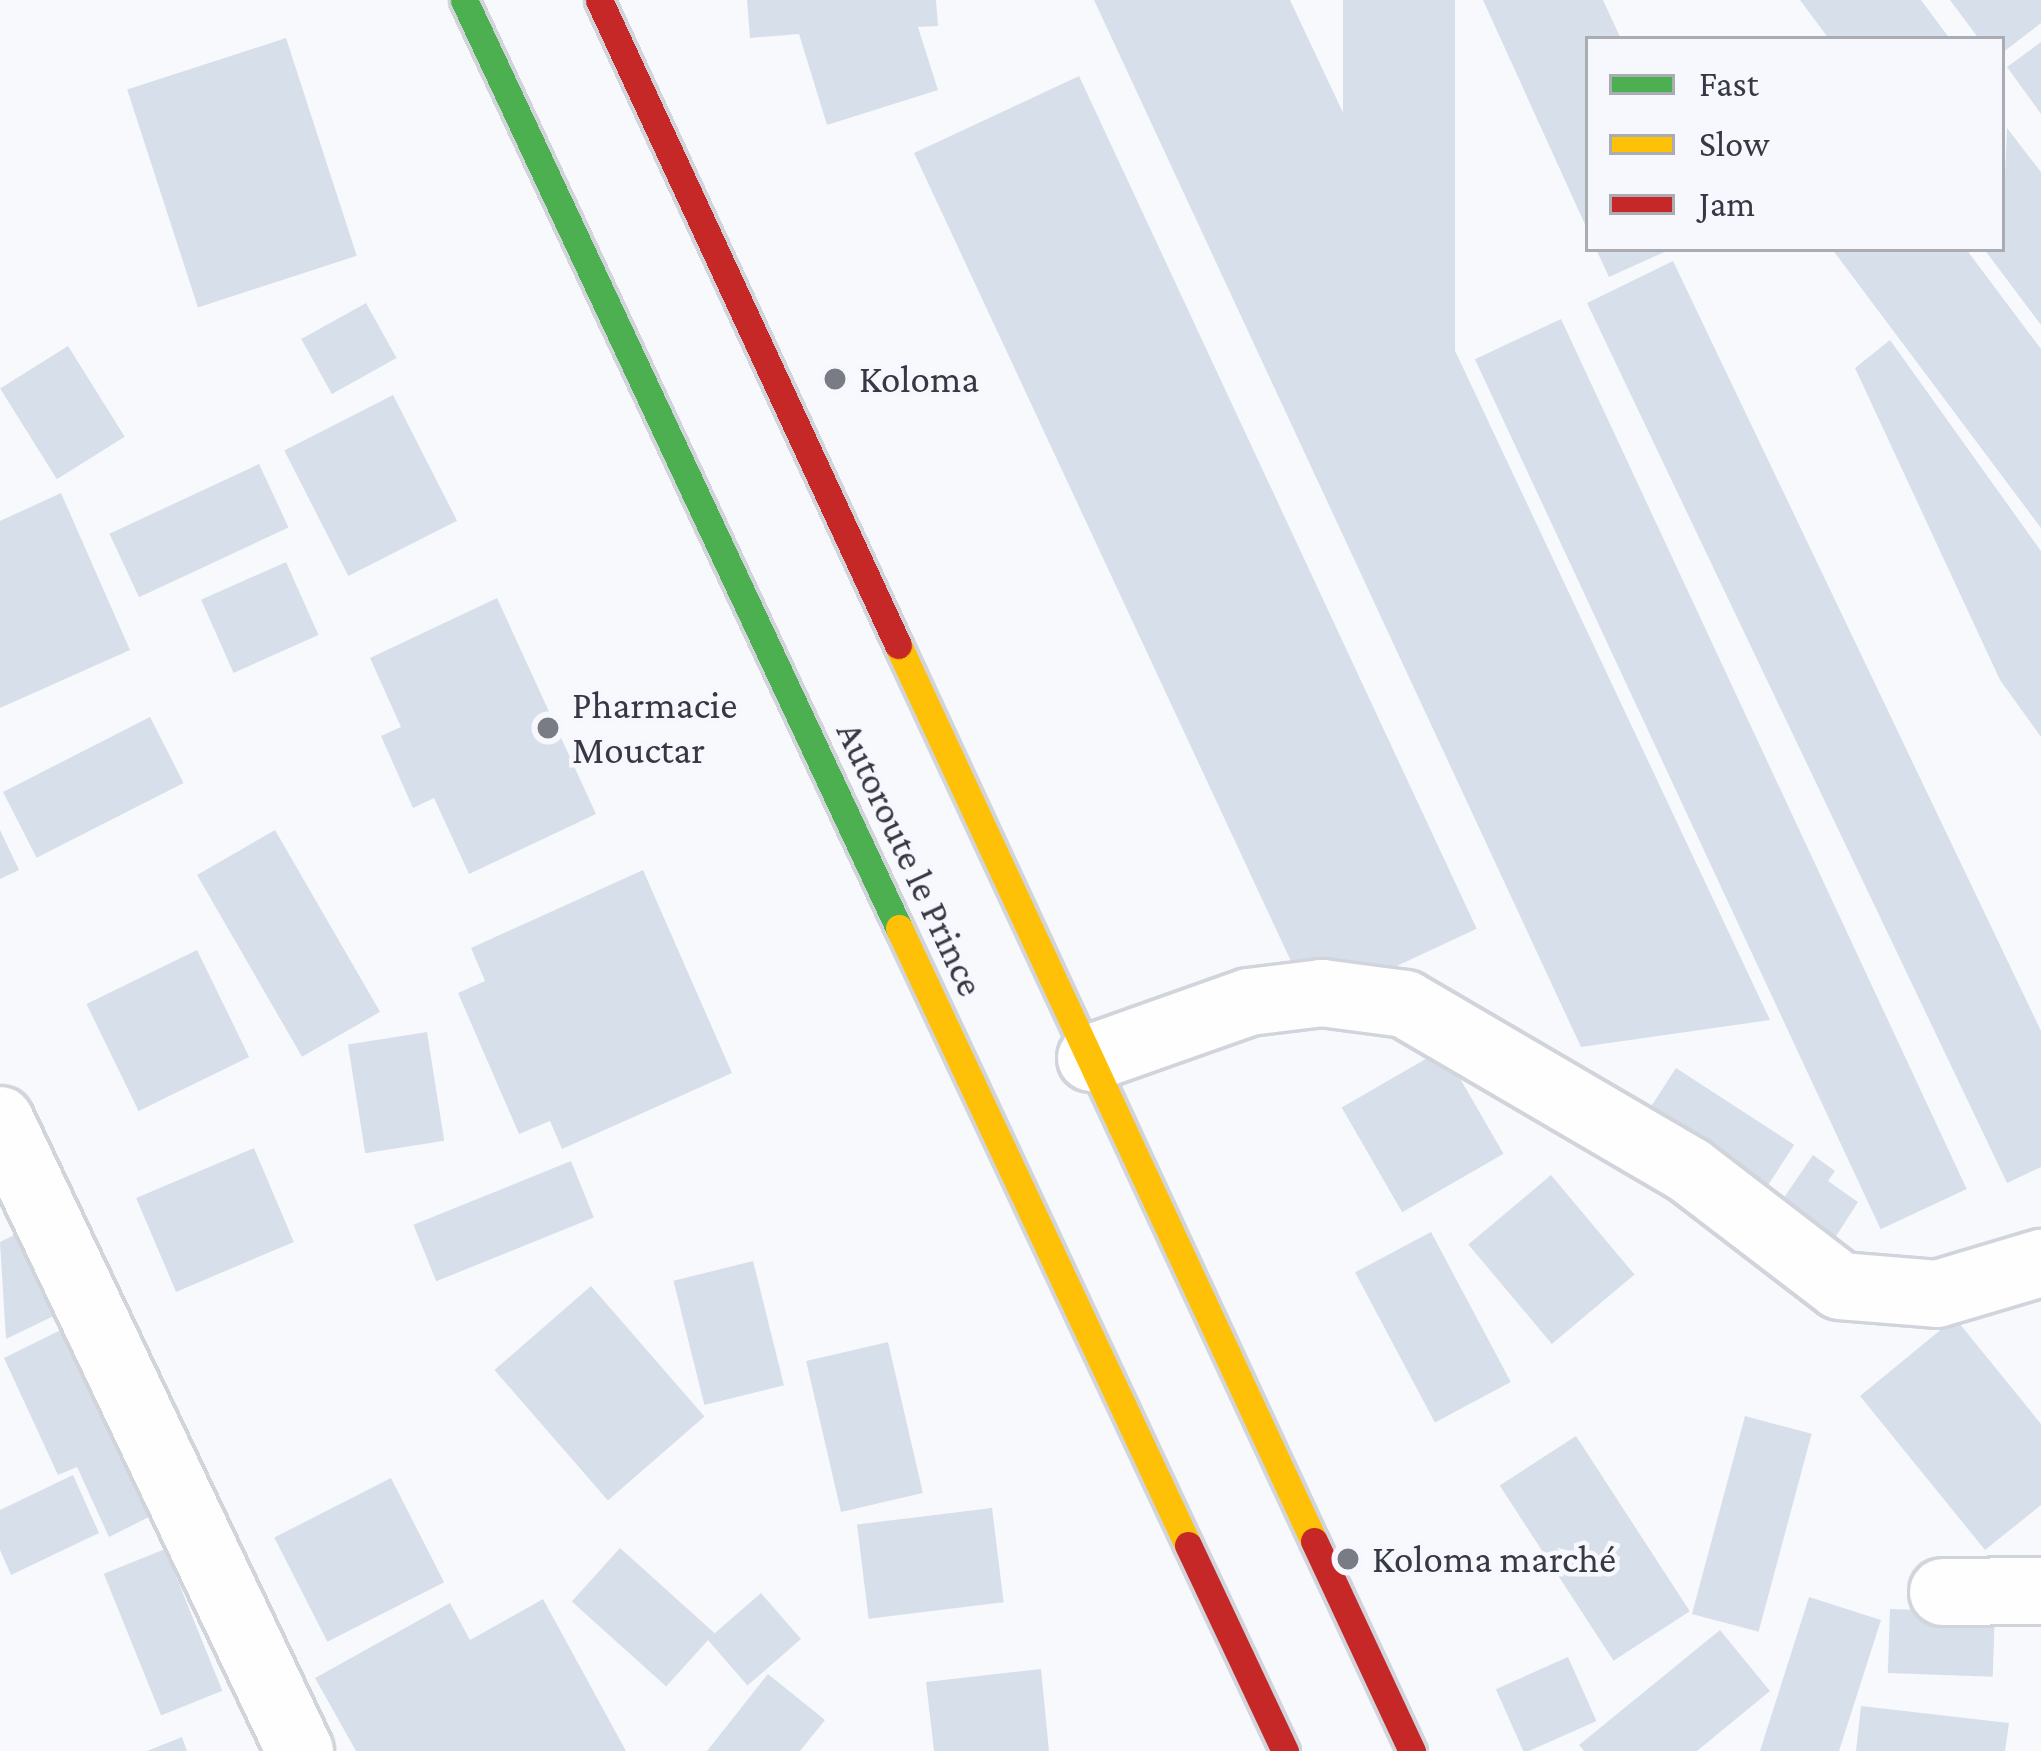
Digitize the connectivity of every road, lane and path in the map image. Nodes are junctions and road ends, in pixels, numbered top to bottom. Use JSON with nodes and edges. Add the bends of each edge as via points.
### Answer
{"nodes":[{"id":1,"x":464,"y":0,"type":"edge"},
{"id":2,"x":599,"y":0,"type":"edge"},
{"id":3,"x":1091,"y":1058,"type":"junction"},
{"id":4,"x":0,"y":1120,"type":"edge"},
{"id":5,"x":2041,"y":1263,"type":"edge"},
{"id":6,"x":2041,"y":1591,"type":"edge"},
{"id":7,"x":1943,"y":1592,"type":"dead end"},
{"id":8,"x":300,"y":1751,"type":"edge"},
{"id":9,"x":1285,"y":1751,"type":"edge"},
{"id":10,"x":1412,"y":1751,"type":"edge"}],
"edges":[{"from":1,"to":9,"type":"main road","name":"Autoroute le Prince"},
{"from":2,"to":3,"type":"main road","name":"Autoroute le Prince"},
{"from":3,"to":5,"type":"street","via":[[1249,1001],[1322,993],[1405,1004],[1690,1170],[1840,1286],[1937,1294]]},
{"from":3,"to":10,"type":"main road","name":"Autoroute le Prince"},
{"from":4,"to":8,"type":"street"},
{"from":6,"to":7,"type":"street"}]}
